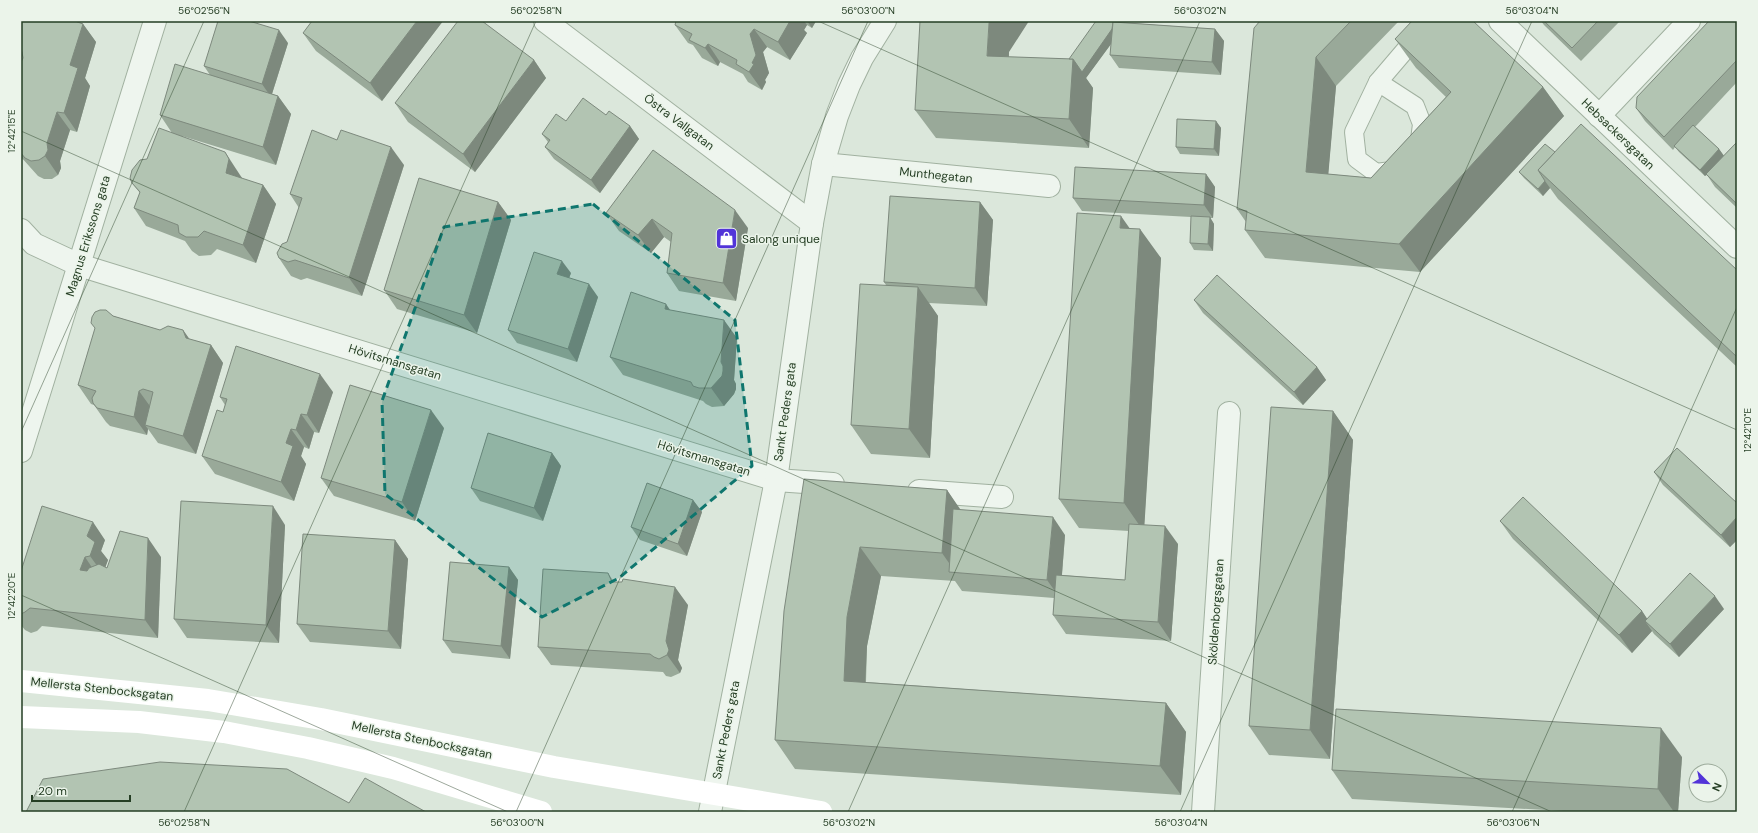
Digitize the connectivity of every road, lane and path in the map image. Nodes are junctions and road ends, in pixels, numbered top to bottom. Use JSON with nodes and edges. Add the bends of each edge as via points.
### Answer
{"nodes":[{"id":1,"x":155,"y":21,"type":"edge"},
{"id":2,"x":545,"y":21,"type":"edge"},
{"id":3,"x":885,"y":21,"type":"edge"},
{"id":4,"x":1430,"y":21,"type":"edge"},
{"id":5,"x":1500,"y":21,"type":"edge"},
{"id":6,"x":1689,"y":21,"type":"edge"},
{"id":7,"x":1378,"y":82,"type":"junction"},
{"id":8,"x":1599,"y":116,"type":"junction"},
{"id":9,"x":823,"y":164,"type":"junction"},
{"id":10,"x":1049,"y":186,"type":"dead end"},
{"id":11,"x":812,"y":223,"type":"junction"},
{"id":12,"x":21,"y":230,"type":"edge"},
{"id":13,"x":1737,"y":247,"type":"edge"},
{"id":14,"x":79,"y":265,"type":"junction"},
{"id":15,"x":1229,"y":412,"type":"dead end"},
{"id":16,"x":21,"y":451,"type":"edge"},
{"id":17,"x":776,"y":480,"type":"junction"},
{"id":18,"x":851,"y":486,"type":"edge"},
{"id":19,"x":899,"y":489,"type":"edge"},
{"id":20,"x":1002,"y":497,"type":"dead end"},
{"id":21,"x":21,"y":681,"type":"edge"},
{"id":22,"x":21,"y":717,"type":"edge"},
{"id":23,"x":712,"y":803,"type":"edge"},
{"id":24,"x":541,"y":812,"type":"edge"},
{"id":25,"x":821,"y":812,"type":"edge"},
{"id":26,"x":1203,"y":812,"type":"edge"}],
"edges":[{"from":1,"to":14,"type":"street","name":"Magnus Erikssons gata"},
{"from":2,"to":11,"type":"street","name":"Östra Vallgatan"},
{"from":3,"to":9,"type":"street","name":"Sankt Peders gata","via":[[849,85]]},
{"from":4,"to":7,"type":"lane"},
{"from":5,"to":8,"type":"street","name":"Hebsackersgatan"},
{"from":6,"to":8,"type":"street"},
{"from":7,"to":7,"type":"lane","via":[[1354,132],[1357,158],[1376,173],[1400,170],[1419,148],[1422,124],[1415,106]]},
{"from":8,"to":13,"type":"street","name":"Hebsackersgatan"},
{"from":9,"to":10,"type":"street","name":"Munthegatan"},
{"from":9,"to":11,"type":"street","name":"Sankt Peders gata"},
{"from":11,"to":17,"type":"street","name":"Sankt Peders gata"},
{"from":12,"to":14,"type":"street","name":"Hövitsmansgatan","via":[[34,244]]},
{"from":14,"to":16,"type":"street","name":"Magnus Erikssons gata"},
{"from":14,"to":17,"type":"street","name":"Hövitsmansgatan"},
{"from":15,"to":26,"type":"street","name":"Sköldenborgsgatan"},
{"from":17,"to":18,"type":"street","name":"Hövitsmansgatan"},
{"from":17,"to":23,"type":"street","name":"Sankt Peders gata"},
{"from":19,"to":20,"type":"street"},
{"from":21,"to":23,"type":"main road","name":"Mellersta Stenbocksgatan","via":[[215,702],[321,719],[554,767]]},
{"from":22,"to":24,"type":"main road","via":[[140,722],[224,732],[393,768]]},
{"from":23,"to":25,"type":"main road","name":"Mellersta Stenbocksgatan"}]}
